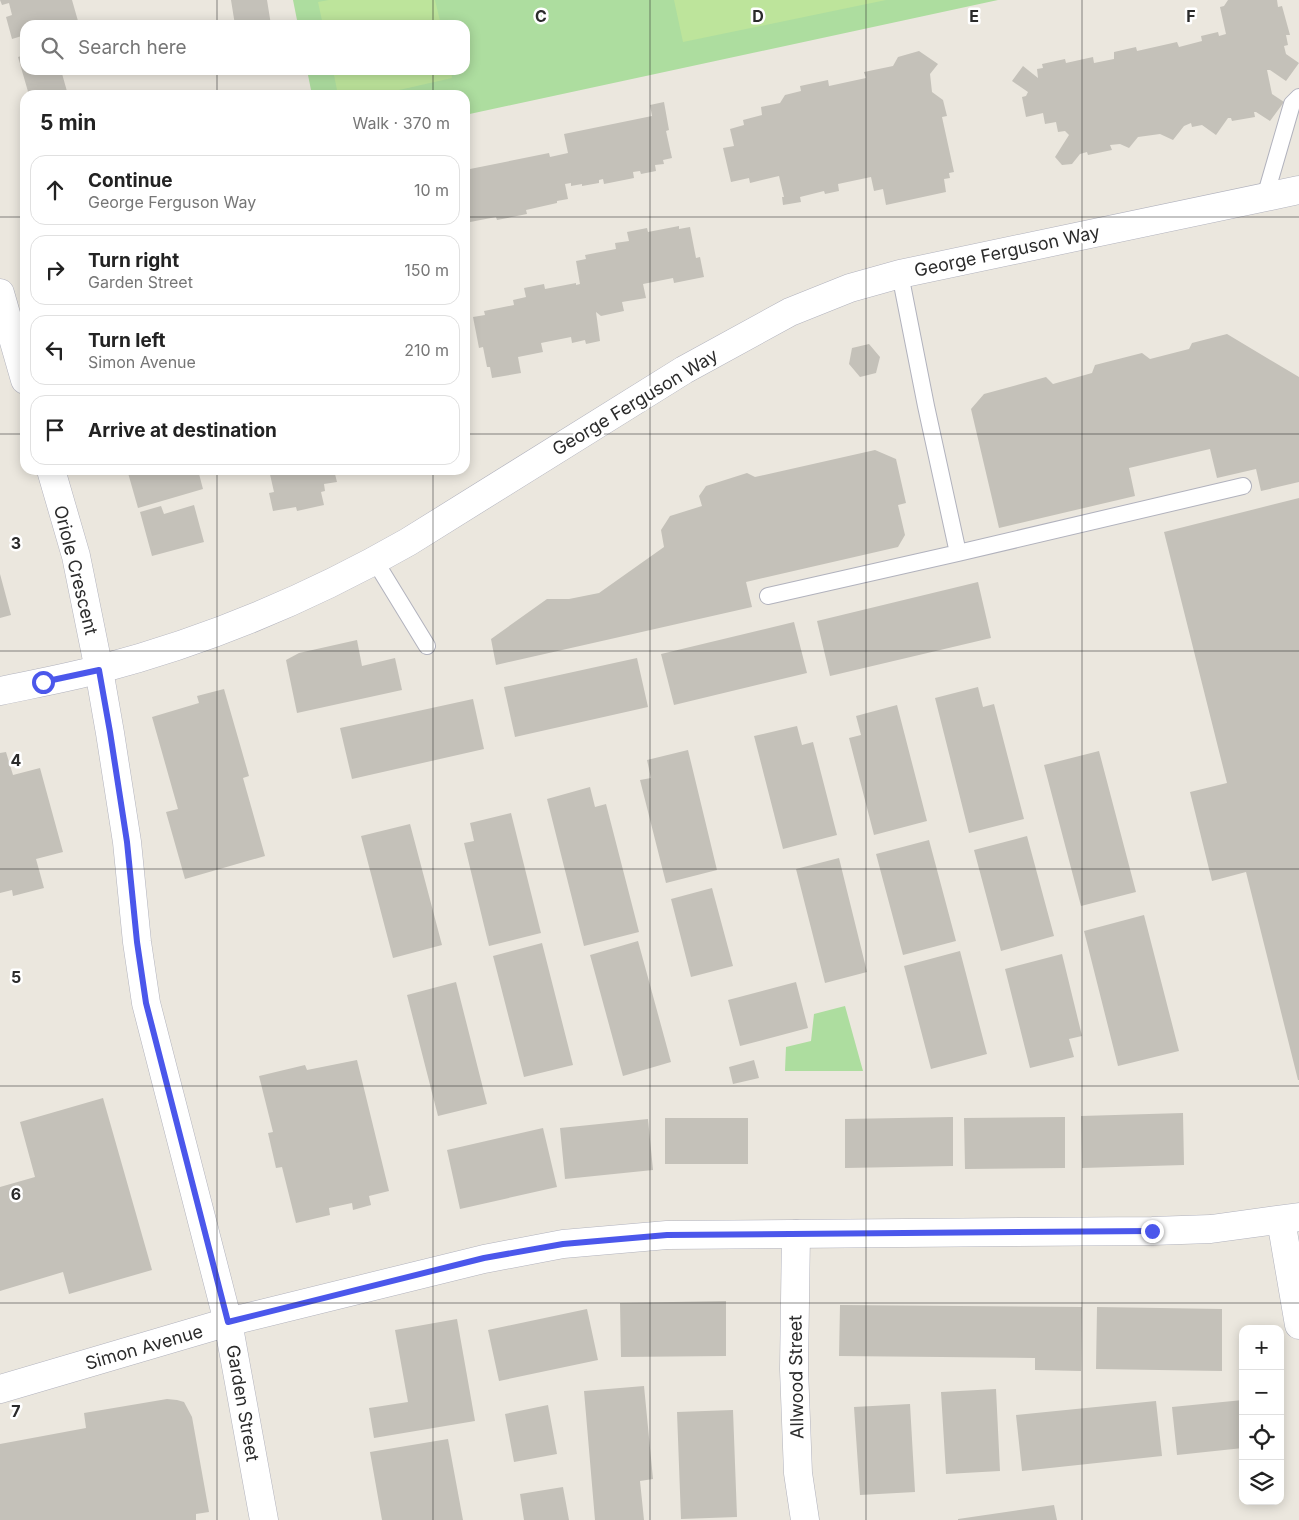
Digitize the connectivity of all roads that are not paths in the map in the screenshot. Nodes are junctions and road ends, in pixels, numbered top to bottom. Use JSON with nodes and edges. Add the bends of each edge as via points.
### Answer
{"nodes":[{"id":1,"x":1299,"y":97,"type":"edge"},
{"id":2,"x":1299,"y":190,"type":"edge"},
{"id":3,"x":1265,"y":197,"type":"junction"},
{"id":4,"x":900,"y":274,"type":"junction"},
{"id":5,"x":0,"y":293,"type":"edge"},
{"id":6,"x":20,"y":363,"type":"edge"},
{"id":7,"x":52,"y":475,"type":"edge"},
{"id":8,"x":1243,"y":486,"type":"dead end"},
{"id":9,"x":958,"y":553,"type":"junction"},
{"id":10,"x":375,"y":561,"type":"junction"},
{"id":11,"x":768,"y":596,"type":"dead end"},
{"id":12,"x":427,"y":646,"type":"dead end"},
{"id":13,"x":99,"y":670,"type":"junction"},
{"id":14,"x":0,"y":691,"type":"edge"},
{"id":15,"x":1290,"y":1218,"type":"edge"},
{"id":16,"x":796,"y":1234,"type":"junction"},
{"id":17,"x":228,"y":1322,"type":"junction"},
{"id":18,"x":1299,"y":1325,"type":"edge"},
{"id":19,"x":0,"y":1388,"type":"edge"},
{"id":20,"x":264,"y":1520,"type":"edge"},
{"id":21,"x":805,"y":1520,"type":"edge"}],
"edges":[{"from":1,"to":3,"type":"lane","via":[[1292,104]]},
{"from":2,"to":3,"type":"street","name":"George Ferguson Way"},
{"from":3,"to":4,"type":"street","name":"George Ferguson Way"},
{"from":4,"to":9,"type":"lane"},
{"from":4,"to":10,"type":"street","name":"George Ferguson Way","via":[[850,288],[790,312],[684,370]]},
{"from":5,"to":6,"type":"street"},
{"from":7,"to":13,"type":"street","name":"Oriole Crescent","via":[[76,556]]},
{"from":8,"to":9,"type":"lane"},
{"from":9,"to":11,"type":"lane"},
{"from":10,"to":12,"type":"lane"},
{"from":10,"to":13,"type":"street","name":"George Ferguson Way","via":[[260,616]]},
{"from":13,"to":14,"type":"street","name":"George Ferguson Way"},
{"from":13,"to":17,"type":"street","name":"Garden Street","via":[[127,842],[146,1003]]},
{"from":15,"to":16,"type":"street","name":"Simon Avenue","via":[[1211,1229],[1152,1231]]},
{"from":15,"to":18,"type":"street"},
{"from":16,"to":17,"type":"street","name":"Simon Avenue","via":[[667,1235],[563,1244],[484,1258]]},
{"from":16,"to":21,"type":"street","name":"Allwood Street","via":[[794,1370],[798,1473]]},
{"from":17,"to":19,"type":"street","name":"Simon Avenue"},
{"from":17,"to":20,"type":"street","name":"Garden Street"}]}
